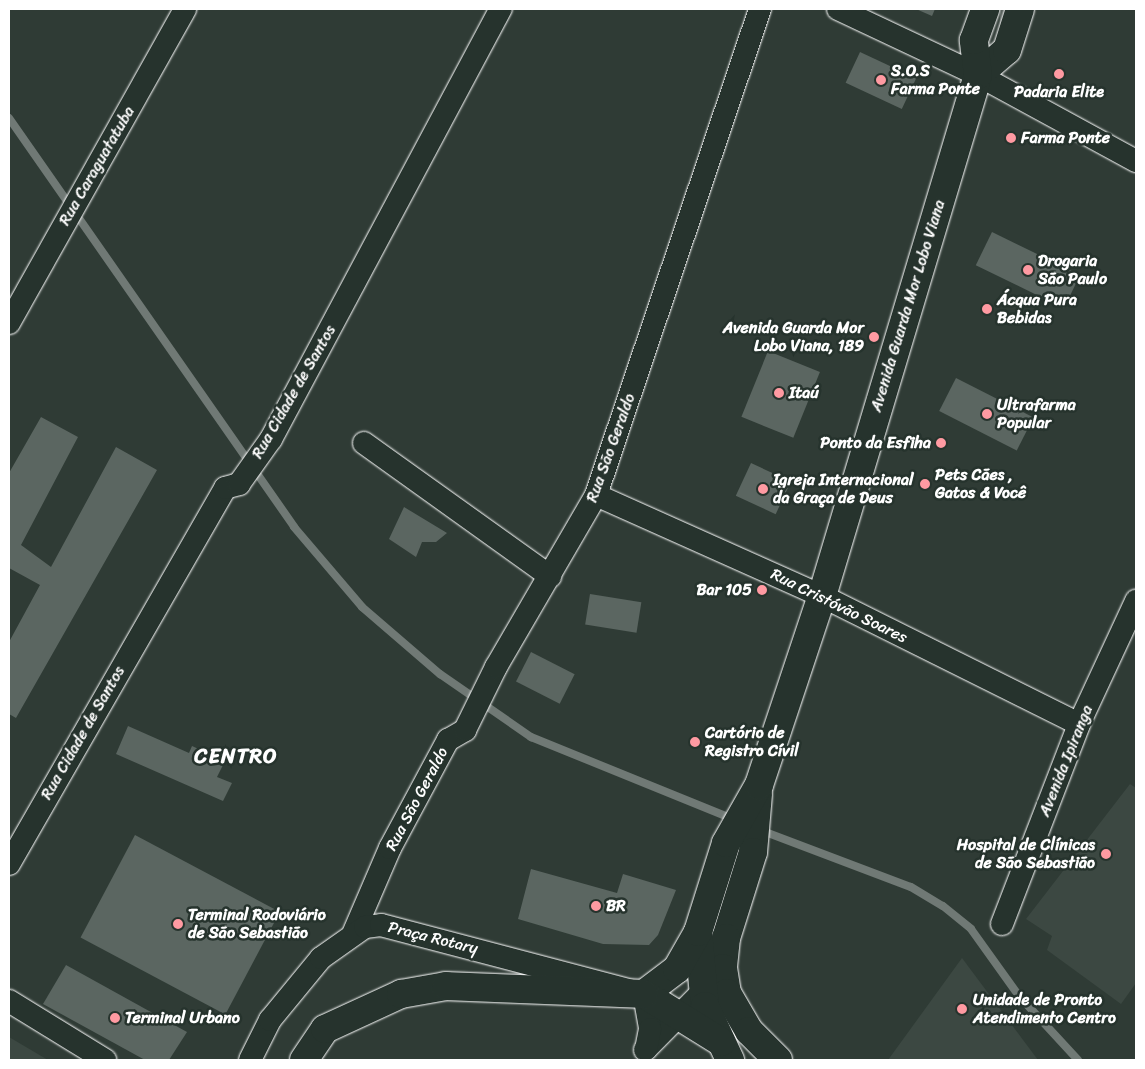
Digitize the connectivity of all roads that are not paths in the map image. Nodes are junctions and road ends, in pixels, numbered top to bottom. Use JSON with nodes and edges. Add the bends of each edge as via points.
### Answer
{"nodes":[{"id":1,"x":185,"y":9,"type":"edge"},
{"id":2,"x":501,"y":9,"type":"edge"},
{"id":3,"x":760,"y":9,"type":"edge"},
{"id":4,"x":838,"y":9,"type":"edge"},
{"id":5,"x":985,"y":9,"type":"edge"},
{"id":6,"x":1020,"y":9,"type":"edge"},
{"id":7,"x":978,"y":75,"type":"junction"},
{"id":8,"x":1136,"y":161,"type":"edge"},
{"id":9,"x":9,"y":323,"type":"edge"},
{"id":10,"x":364,"y":444,"type":"dead end"},
{"id":11,"x":596,"y":495,"type":"junction"},
{"id":12,"x":550,"y":576,"type":"junction"},
{"id":13,"x":822,"y":596,"type":"junction"},
{"id":14,"x":1136,"y":601,"type":"edge"},
{"id":15,"x":1131,"y":624,"type":"edge"},
{"id":16,"x":1079,"y":724,"type":"junction"},
{"id":17,"x":759,"y":785,"type":"junction"},
{"id":18,"x":9,"y":864,"type":"edge"},
{"id":19,"x":1002,"y":924,"type":"dead end"},
{"id":20,"x":698,"y":932,"type":"junction"},
{"id":21,"x":353,"y":934,"type":"junction"},
{"id":22,"x":723,"y":968,"type":"junction"},
{"id":23,"x":704,"y":992,"type":"junction"},
{"id":24,"x":644,"y":994,"type":"junction"},
{"id":25,"x":9,"y":1001,"type":"edge"},
{"id":26,"x":680,"y":1017,"type":"junction"},
{"id":27,"x":724,"y":1050,"type":"edge"},
{"id":28,"x":641,"y":1054,"type":"edge"},
{"id":29,"x":105,"y":1060,"type":"edge"},
{"id":30,"x":250,"y":1060,"type":"edge"},
{"id":31,"x":304,"y":1060,"type":"edge"},
{"id":32,"x":755,"y":1060,"type":"edge"},
{"id":33,"x":778,"y":1060,"type":"edge"}],
"edges":[{"from":1,"to":9,"type":"street","name":"Rua Caraguatatuba"},
{"from":2,"to":18,"type":"street","name":"Rua Cidade de Santos","via":[[271,439],[239,484],[225,488]]},
{"from":3,"to":11,"type":"street","name":"Rua São Geraldo"},
{"from":4,"to":7,"type":"street"},
{"from":5,"to":7,"type":"main road","name":"Avenida Guarda Mor Lobo Viana","via":[[974,40]]},
{"from":6,"to":7,"type":"main road","via":[[1006,50]]},
{"from":7,"to":8,"type":"street"},
{"from":7,"to":13,"type":"main road","name":"Avenida Guarda Mor Lobo Viana"},
{"from":10,"to":12,"type":"street"},
{"from":11,"to":12,"type":"street","name":"Rua São Geraldo"},
{"from":11,"to":13,"type":"street","name":"Rua Cristóvão Soares"},
{"from":12,"to":21,"type":"street","name":"Rua São Geraldo","via":[[496,667],[465,730],[448,740],[390,848]]},
{"from":13,"to":16,"type":"street","name":"Rua Cristóvão Soares"},
{"from":13,"to":17,"type":"main road","name":"Avenida Guarda Mor Lobo Viana"},
{"from":14,"to":15,"type":"street","name":"Avenida Ipiranga"},
{"from":15,"to":16,"type":"street","name":"Avenida Ipiranga"},
{"from":16,"to":19,"type":"street","name":"Avenida Ipiranga"},
{"from":17,"to":20,"type":"main road","name":"Avenida Guarda Mor Lobo Viana","via":[[726,843]]},
{"from":17,"to":22,"type":"main road","via":[[753,852],[726,938]]},
{"from":20,"to":23,"type":"main road"},
{"from":20,"to":24,"type":"main road","via":[[677,969]]},
{"from":21,"to":24,"type":"street","name":"Praça Rotary","via":[[381,925],[405,929]]},
{"from":21,"to":30,"type":"street","name":"Praça Rotary","via":[[321,958],[270,1020]]},
{"from":22,"to":23,"type":"street"},
{"from":22,"to":33,"type":"main road","via":[[727,993],[749,1031]]},
{"from":23,"to":26,"type":"street"},
{"from":23,"to":27,"type":"main road"},
{"from":24,"to":26,"type":"main road"},
{"from":24,"to":28,"type":"street","via":[[650,1029]]},
{"from":24,"to":31,"type":"main road","via":[[446,986],[401,994],[325,1029]]},
{"from":25,"to":29,"type":"street"},
{"from":26,"to":27,"type":"main road"},
{"from":26,"to":28,"type":"street"},
{"from":27,"to":32,"type":"main road"}]}
